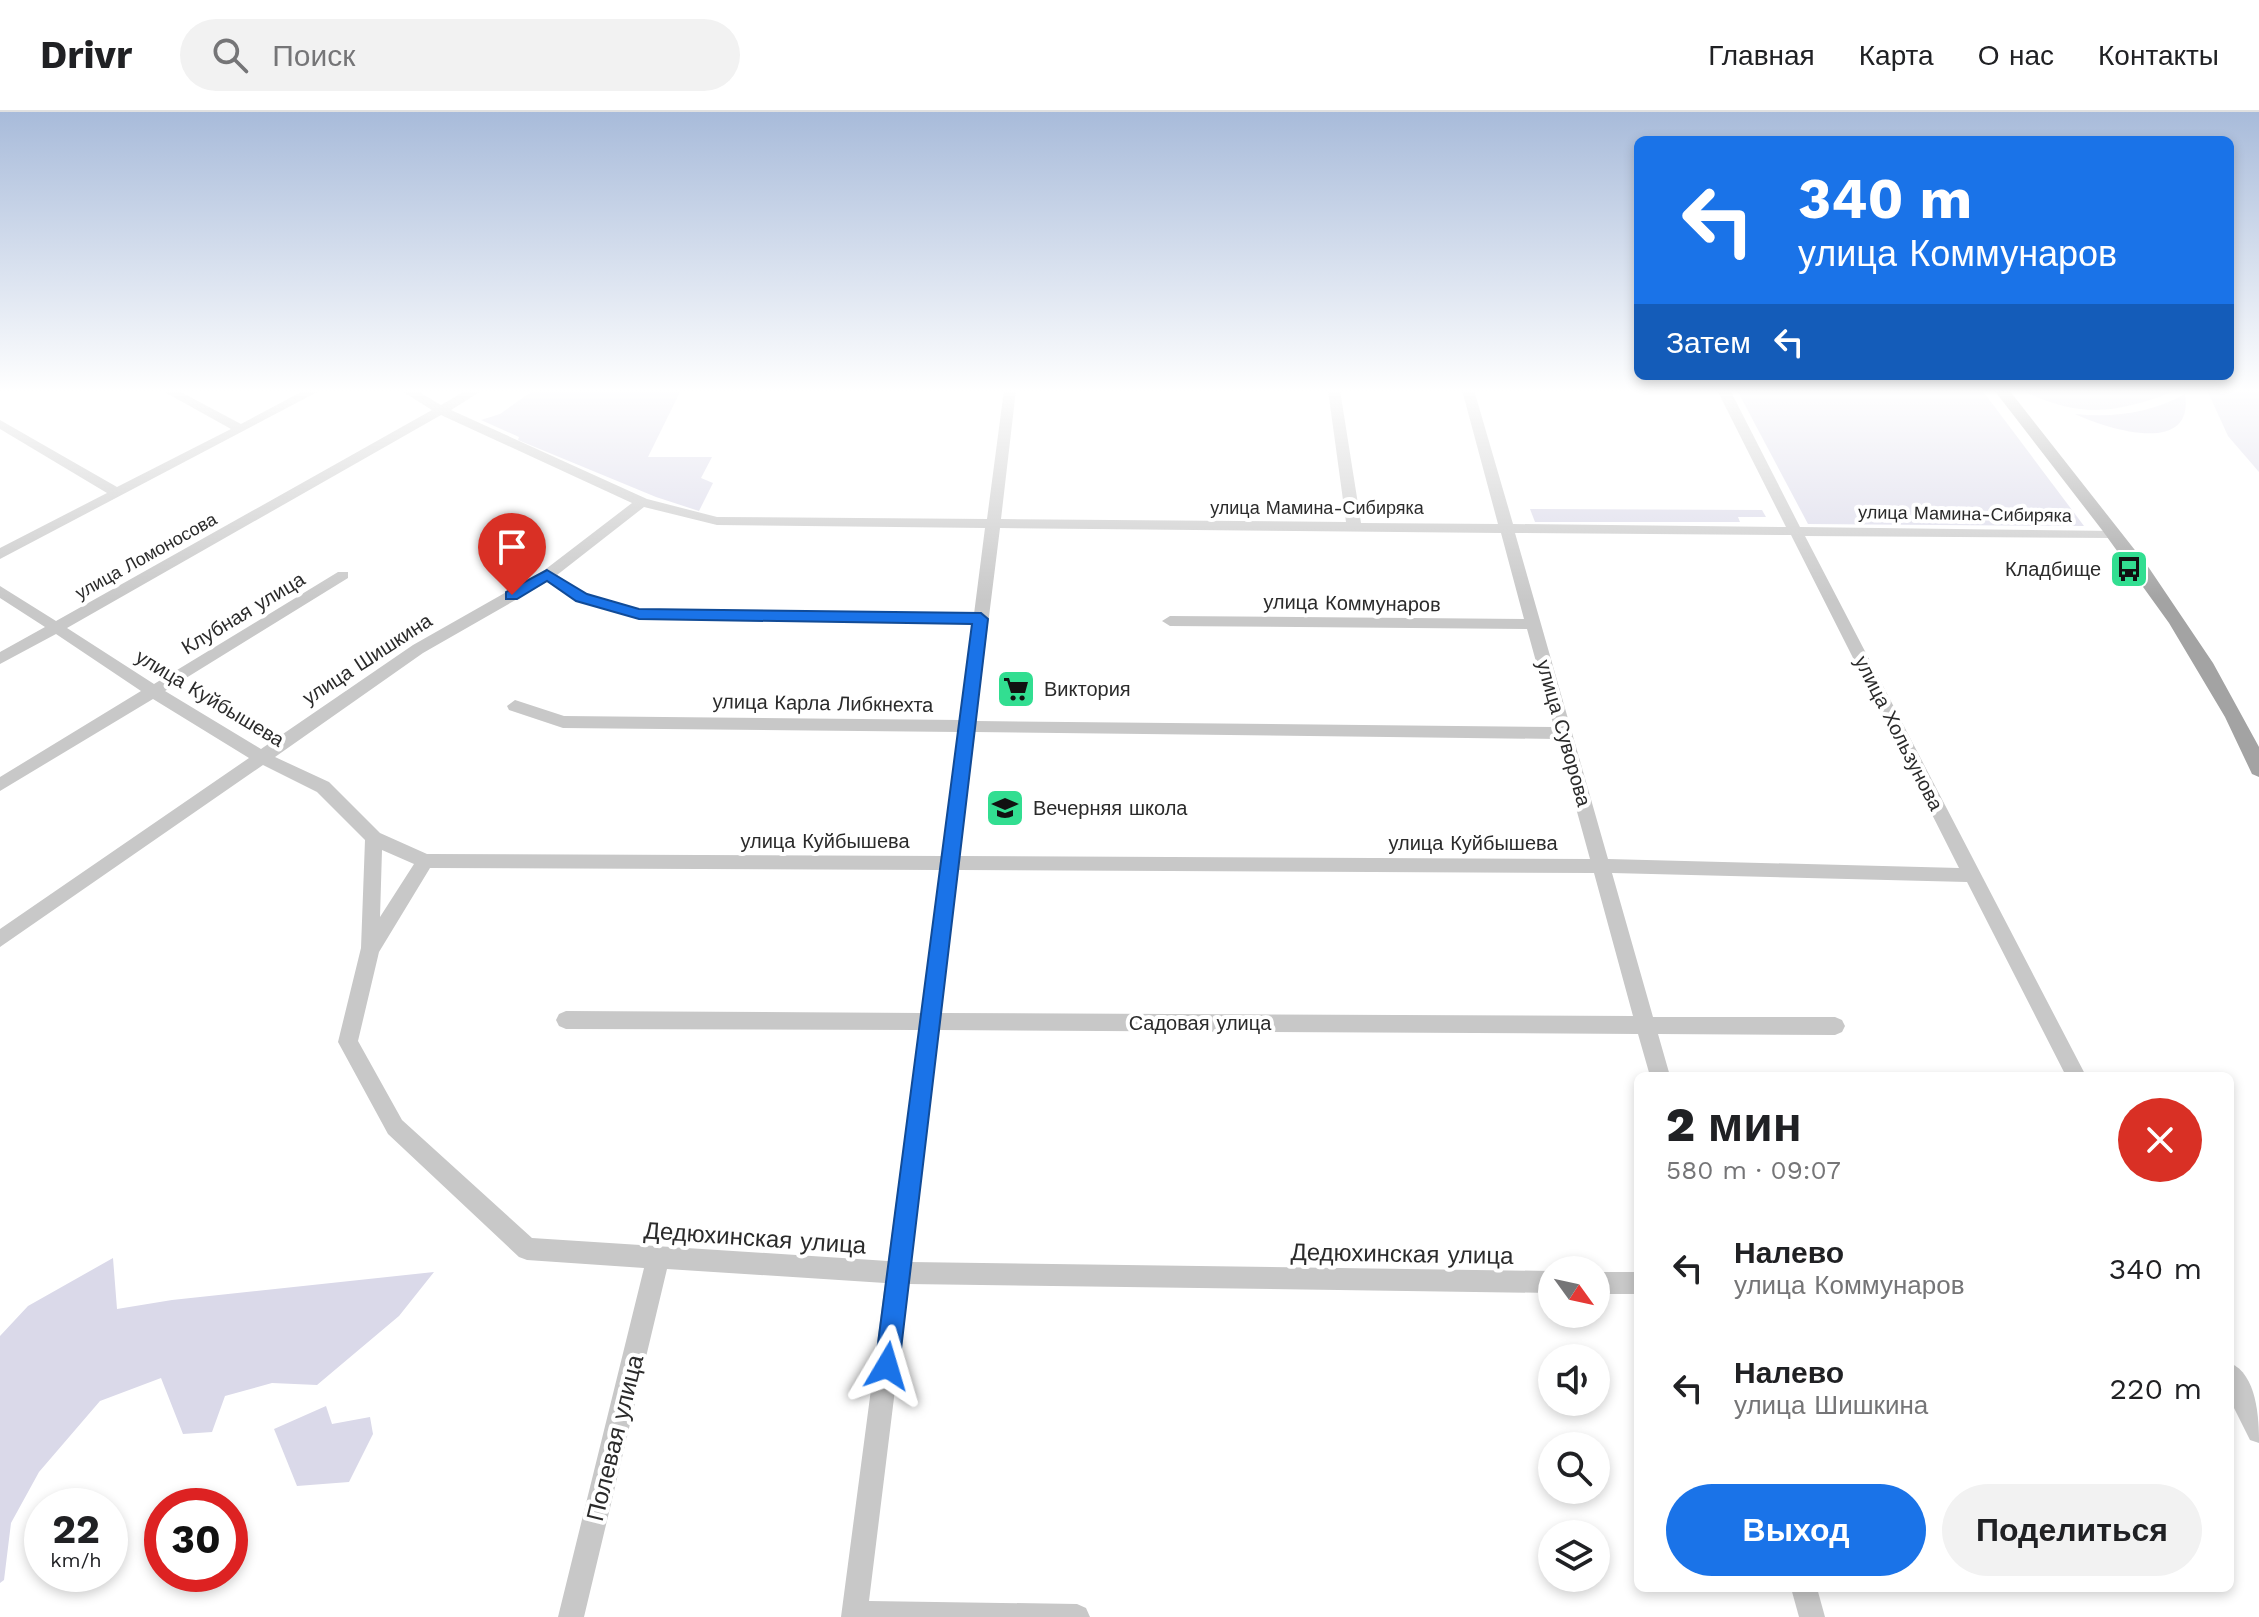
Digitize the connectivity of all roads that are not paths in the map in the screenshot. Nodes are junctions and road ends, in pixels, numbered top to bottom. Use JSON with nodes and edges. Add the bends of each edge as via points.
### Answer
{"nodes":[{"id":1,"x":61,"y":460,"type":"edge"},
{"id":2,"x":180,"y":460,"type":"edge"},
{"id":3,"x":353,"y":460,"type":"edge"},
{"id":4,"x":548,"y":460,"type":"edge"},
{"id":5,"x":1001,"y":460,"type":"edge"},
{"id":6,"x":1344,"y":460,"type":"edge"},
{"id":7,"x":1488,"y":460,"type":"edge"},
{"id":8,"x":1759,"y":460,"type":"edge"},
{"id":9,"x":2055,"y":460,"type":"edge"},
{"id":10,"x":117,"y":493,"type":"junction"},
{"id":11,"x":642,"y":502,"type":"junction"},
{"id":12,"x":993,"y":523,"type":"junction"},
{"id":13,"x":1354,"y":526,"type":"junction"},
{"id":14,"x":1507,"y":528,"type":"junction"},
{"id":15,"x":1794,"y":530,"type":"junction"},
{"id":16,"x":2112,"y":534,"type":"junction"},
{"id":17,"x":0,"y":554,"type":"edge"},
{"id":18,"x":343,"y":575,"type":"dead end"},
{"id":19,"x":547,"y":575,"type":"junction"},
{"id":20,"x":0,"y":591,"type":"edge"},
{"id":21,"x":981,"y":619,"type":"junction"},
{"id":22,"x":1170,"y":621,"type":"dead end"},
{"id":23,"x":1534,"y":624,"type":"junction"},
{"id":24,"x":56,"y":628,"type":"junction"},
{"id":25,"x":0,"y":659,"type":"edge"},
{"id":26,"x":153,"y":691,"type":"junction"},
{"id":27,"x":515,"y":706,"type":"dead end"},
{"id":28,"x":966,"y":727,"type":"junction"},
{"id":29,"x":1565,"y":733,"type":"junction"},
{"id":30,"x":259,"y":756,"type":"junction"},
{"id":31,"x":2259,"y":769,"type":"edge"},
{"id":32,"x":0,"y":785,"type":"edge"},
{"id":33,"x":374,"y":838,"type":"junction"},
{"id":34,"x":425,"y":861,"type":"junction"},
{"id":35,"x":949,"y":863,"type":"junction"},
{"id":36,"x":1601,"y":866,"type":"junction"},
{"id":37,"x":1972,"y":875,"type":"junction"},
{"id":38,"x":0,"y":939,"type":"edge"},
{"id":39,"x":370,"y":950,"type":"junction"},
{"id":40,"x":566,"y":1020,"type":"dead end"},
{"id":41,"x":929,"y":1022,"type":"junction"},
{"id":42,"x":1646,"y":1025,"type":"junction"},
{"id":43,"x":1835,"y":1026,"type":"dead end"},
{"id":44,"x":1659,"y":1072,"type":"edge"},
{"id":45,"x":2074,"y":1072,"type":"edge"},
{"id":46,"x":658,"y":1258,"type":"junction"},
{"id":47,"x":900,"y":1273,"type":"junction"},
{"id":48,"x":1538,"y":1282,"type":"edge"},
{"id":49,"x":1610,"y":1283,"type":"edge"},
{"id":50,"x":1634,"y":1283,"type":"edge"},
{"id":51,"x":2234,"y":1383,"type":"edge"},
{"id":52,"x":2259,"y":1431,"type":"edge"},
{"id":53,"x":1805,"y":1592,"type":"edge"},
{"id":54,"x":854,"y":1615,"type":"edge"},
{"id":55,"x":571,"y":1617,"type":"edge"},
{"id":56,"x":1077,"y":1617,"type":"edge"},
{"id":57,"x":1812,"y":1617,"type":"edge"}],
"edges":[{"from":1,"to":10,"type":"street"},
{"from":2,"to":10,"type":"street"},
{"from":3,"to":24,"type":"street","name":"улица Ломоносова"},
{"from":4,"to":11,"type":"street","name":"улица Мамина-Сибиряка"},
{"from":5,"to":12,"type":"street"},
{"from":6,"to":13,"type":"street"},
{"from":7,"to":14,"type":"street","name":"улица Суворова"},
{"from":8,"to":15,"type":"street","name":"улица Хользунова"},
{"from":9,"to":16,"type":"main road"},
{"from":10,"to":17,"type":"street"},
{"from":11,"to":12,"type":"street","name":"улица Мамина-Сибиряка","via":[[717,521]]},
{"from":11,"to":19,"type":"street","name":"улица Шишкина"},
{"from":12,"to":13,"type":"street","name":"улица Мамина-Сибиряка"},
{"from":12,"to":21,"type":"street"},
{"from":13,"to":14,"type":"street","name":"улица Мамина-Сибиряка"},
{"from":14,"to":15,"type":"street","name":"улица Мамина-Сибиряка"},
{"from":14,"to":23,"type":"street","name":"улица Суворова"},
{"from":15,"to":16,"type":"street","name":"улица Мамина-Сибиряка"},
{"from":15,"to":37,"type":"street","name":"улица Хользунова"},
{"from":16,"to":31,"type":"main road","via":[[2179,621],[2228,700]]},
{"from":18,"to":26,"type":"street","name":"Клубная улица"},
{"from":19,"to":21,"type":"street","via":[[581,597],[639,614]]},
{"from":19,"to":30,"type":"street","name":"улица Шишкина","via":[[418,649]]},
{"from":20,"to":24,"type":"street","name":"улица Куйбышева"},
{"from":21,"to":28,"type":"street"},
{"from":22,"to":23,"type":"street","name":"улица Коммунаров"},
{"from":23,"to":29,"type":"street","name":"улица Суворова"},
{"from":24,"to":25,"type":"street","name":"улица Ломоносова"},
{"from":24,"to":26,"type":"street","name":"улица Куйбышева"},
{"from":26,"to":30,"type":"street","name":"улица Куйбышева"},
{"from":26,"to":32,"type":"street","name":"Клубная улица"},
{"from":27,"to":28,"type":"street","name":"улица Карла Либкнехта","via":[[563,722]]},
{"from":28,"to":29,"type":"street","name":"улица Карла Либкнехта"},
{"from":28,"to":35,"type":"street"},
{"from":29,"to":36,"type":"street","name":"улица Суворова"},
{"from":30,"to":33,"type":"street","name":"улица Куйбышева","via":[[323,787]]},
{"from":30,"to":38,"type":"street","name":"улица Шишкина"},
{"from":33,"to":34,"type":"street","name":"улица Куйбышева"},
{"from":33,"to":39,"type":"street"},
{"from":34,"to":35,"type":"street","name":"улица Куйбышева"},
{"from":34,"to":39,"type":"street","name":"Дедюхинская улица"},
{"from":35,"to":36,"type":"street","name":"улица Куйбышева"},
{"from":35,"to":41,"type":"street"},
{"from":36,"to":37,"type":"street","name":"улица Куйбышева"},
{"from":36,"to":42,"type":"street","name":"улица Суворова"},
{"from":37,"to":45,"type":"street","name":"улица Хользунова"},
{"from":39,"to":46,"type":"street","name":"Дедюхинская улица","via":[[348,1042],[395,1127],[527,1249]]},
{"from":40,"to":41,"type":"street","name":"Садовая улица"},
{"from":41,"to":42,"type":"street","name":"Садовая улица"},
{"from":41,"to":47,"type":"street"},
{"from":42,"to":43,"type":"street","name":"Садовая улица"},
{"from":42,"to":44,"type":"street","name":"улица Суворова"},
{"from":46,"to":47,"type":"street","name":"Дедюхинская улица"},
{"from":46,"to":55,"type":"street","name":"Полевая улица"},
{"from":47,"to":48,"type":"street","name":"Дедюхинская улица"},
{"from":47,"to":54,"type":"street"},
{"from":49,"to":50,"type":"street"},
{"from":51,"to":52,"type":"street"},
{"from":53,"to":57,"type":"street"},
{"from":54,"to":56,"type":"street"}]}
